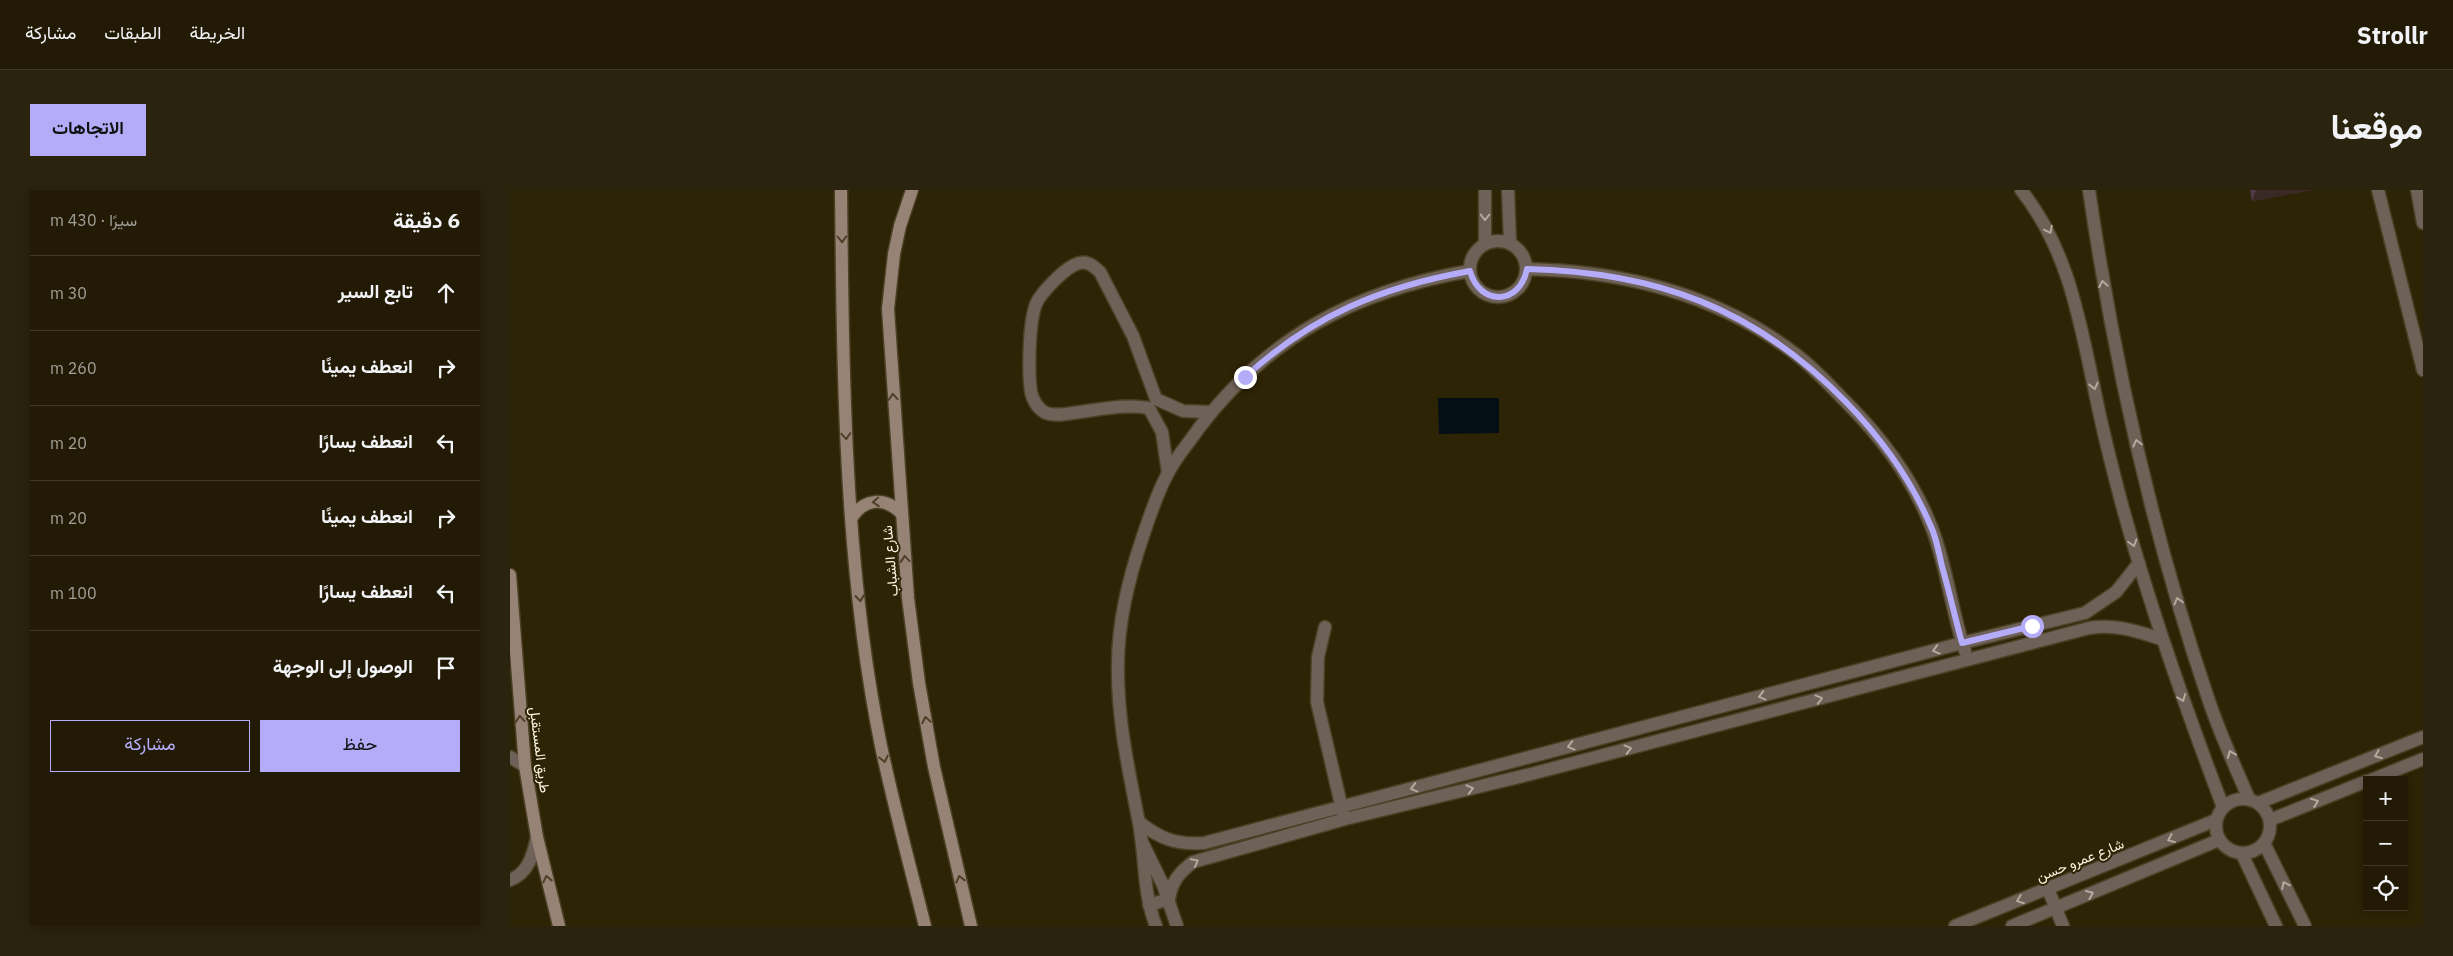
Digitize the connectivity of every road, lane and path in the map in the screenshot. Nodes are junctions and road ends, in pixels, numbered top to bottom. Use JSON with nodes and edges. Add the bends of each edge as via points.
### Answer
{"nodes":[{"id":1,"x":841,"y":190,"type":"edge"},
{"id":2,"x":912,"y":190,"type":"edge"},
{"id":3,"x":1484,"y":190,"type":"edge"},
{"id":4,"x":1508,"y":190,"type":"edge"},
{"id":5,"x":2021,"y":190,"type":"edge"},
{"id":6,"x":2089,"y":190,"type":"edge"},
{"id":7,"x":2378,"y":190,"type":"edge"},
{"id":8,"x":2416,"y":190,"type":"edge"},
{"id":9,"x":2423,"y":223,"type":"edge"},
{"id":10,"x":1510,"y":242,"type":"junction"},
{"id":11,"x":1485,"y":243,"type":"junction"},
{"id":12,"x":1527,"y":269,"type":"junction"},
{"id":13,"x":1470,"y":271,"type":"junction"},
{"id":14,"x":2423,"y":370,"type":"edge"},
{"id":15,"x":1153,"y":403,"type":"junction"},
{"id":16,"x":1211,"y":412,"type":"junction"},
{"id":17,"x":1168,"y":473,"type":"junction"},
{"id":18,"x":902,"y":513,"type":"junction"},
{"id":19,"x":852,"y":517,"type":"junction"},
{"id":20,"x":2139,"y":563,"type":"junction"},
{"id":21,"x":510,"y":575,"type":"edge"},
{"id":22,"x":2085,"y":612,"type":"junction"},
{"id":23,"x":1325,"y":627,"type":"dead end"},
{"id":24,"x":2089,"y":628,"type":"junction"},
{"id":25,"x":2161,"y":639,"type":"junction"},
{"id":26,"x":1962,"y":643,"type":"junction"},
{"id":27,"x":1967,"y":658,"type":"junction"},
{"id":28,"x":1782,"y":690,"type":"junction"},
{"id":29,"x":1787,"y":707,"type":"junction"},
{"id":30,"x":2423,"y":737,"type":"edge"},
{"id":31,"x":1595,"y":740,"type":"junction"},
{"id":32,"x":1600,"y":756,"type":"junction"},
{"id":33,"x":510,"y":757,"type":"edge"},
{"id":34,"x":1526,"y":758,"type":"junction"},
{"id":35,"x":2423,"y":759,"type":"edge"},
{"id":36,"x":525,"y":766,"type":"junction"},
{"id":37,"x":1531,"y":774,"type":"junction"},
{"id":38,"x":2381,"y":776,"type":"edge"},
{"id":39,"x":2363,"y":783,"type":"edge"},
{"id":40,"x":2254,"y":801,"type":"junction"},
{"id":41,"x":2223,"y":807,"type":"junction"},
{"id":42,"x":1343,"y":813,"type":"junction"},
{"id":43,"x":2216,"y":820,"type":"junction"},
{"id":44,"x":2270,"y":820,"type":"junction"},
{"id":45,"x":1139,"y":822,"type":"junction"},
{"id":46,"x":537,"y":837,"type":"junction"},
{"id":47,"x":2219,"y":840,"type":"junction"},
{"id":48,"x":2264,"y":843,"type":"junction"},
{"id":49,"x":1143,"y":844,"type":"junction"},
{"id":50,"x":2242,"y":854,"type":"junction"},
{"id":51,"x":510,"y":880,"type":"edge"},
{"id":52,"x":2048,"y":890,"type":"junction"},
{"id":53,"x":1169,"y":899,"type":"junction"},
{"id":54,"x":1149,"y":905,"type":"junction"},
{"id":55,"x":2056,"y":908,"type":"junction"},
{"id":56,"x":559,"y":926,"type":"edge"},
{"id":57,"x":925,"y":926,"type":"edge"},
{"id":58,"x":971,"y":926,"type":"edge"},
{"id":59,"x":1156,"y":926,"type":"edge"},
{"id":60,"x":1177,"y":926,"type":"edge"},
{"id":61,"x":1955,"y":926,"type":"edge"},
{"id":62,"x":2012,"y":926,"type":"edge"},
{"id":63,"x":2063,"y":926,"type":"edge"},
{"id":64,"x":2276,"y":926,"type":"edge"},
{"id":65,"x":2305,"y":926,"type":"edge"}],
"edges":[{"from":1,"to":19,"type":"street","one_way":true,"via":[[844,390]]},
{"from":18,"to":2,"type":"street","name":"شارع الشباب","one_way":true,"via":[[888,309],[894,254]]},
{"from":3,"to":11,"type":"street","one_way":true},
{"from":4,"to":10,"type":"street"},
{"from":5,"to":20,"type":"street","one_way":true,"via":[[2046,224],[2066,271],[2122,506]]},
{"from":40,"to":6,"type":"street","one_way":true,"via":[[2208,700],[2154,515],[2102,283]]},
{"from":7,"to":14,"type":"street"},
{"from":8,"to":9,"type":"street"},
{"from":10,"to":11,"type":"street","via":[[1497,240]]},
{"from":10,"to":12,"type":"street","via":[[1525,258]]},
{"from":11,"to":13,"type":"street","via":[[1470,260]]},
{"from":12,"to":13,"type":"street","via":[[1519,288],[1500,297],[1489,296],[1479,290],[1472,282]]},
{"from":12,"to":26,"type":"street","via":[[1606,274],[1675,291],[1734,316],[1773,339],[1816,371],[1869,425],[1908,482],[1933,531]]},
{"from":13,"to":16,"type":"street","via":[[1430,278],[1354,303],[1298,334],[1265,358]]},
{"from":15,"to":15,"type":"street","via":[[1133,336],[1100,272],[1092,264],[1080,262],[1041,294],[1035,306],[1030,372],[1036,404],[1045,412],[1057,415]]},
{"from":15,"to":16,"type":"street","via":[[1183,411]]},
{"from":15,"to":17,"type":"street","via":[[1162,432]]},
{"from":16,"to":17,"type":"street"},
{"from":17,"to":45,"type":"street","via":[[1134,562],[1120,628],[1120,714]]},
{"from":18,"to":19,"type":"street","one_way":true,"via":[[890,504],[875,501],[857,509]]},
{"from":58,"to":18,"type":"street","name":"شارع الشباب","one_way":true,"via":[[934,767],[919,683]]},
{"from":19,"to":57,"type":"street","one_way":true,"via":[[864,632],[881,745]]},
{"from":20,"to":22,"type":"street","via":[[2116,592]]},
{"from":20,"to":25,"type":"street"},
{"from":36,"to":21,"type":"street","name":"طريق المستقبل","one_way":true},
{"from":22,"to":24,"type":"street"},
{"from":22,"to":26,"type":"street"},
{"from":23,"to":42,"type":"street","via":[[1318,657],[1317,702]]},
{"from":24,"to":25,"type":"street","via":[[2120,627]]},
{"from":24,"to":27,"type":"street"},
{"from":25,"to":41,"type":"street","one_way":true},
{"from":26,"to":27,"type":"street"},
{"from":26,"to":28,"type":"street","one_way":true},
{"from":29,"to":27,"type":"street","one_way":true},
{"from":28,"to":29,"type":"street"},
{"from":28,"to":31,"type":"street","one_way":true},
{"from":32,"to":29,"type":"street","one_way":true},
{"from":30,"to":40,"type":"street","one_way":true},
{"from":31,"to":32,"type":"street"},
{"from":31,"to":34,"type":"street","one_way":true},
{"from":32,"to":37,"type":"street"},
{"from":33,"to":36,"type":"street"},
{"from":34,"to":37,"type":"street"},
{"from":34,"to":42,"type":"street","one_way":true},
{"from":35,"to":38,"type":"street"},
{"from":36,"to":46,"type":"street","name":"طريق المستقبل"},
{"from":42,"to":37,"type":"street","one_way":true},
{"from":44,"to":39,"type":"street","one_way":true},
{"from":40,"to":41,"type":"street","via":[[2240,799]]},
{"from":40,"to":44,"type":"street"},
{"from":41,"to":43,"type":"street"},
{"from":42,"to":45,"type":"street","via":[[1187,844],[1162,838]]},
{"from":53,"to":42,"type":"street","one_way":true,"via":[[1171,885],[1193,862]]},
{"from":43,"to":47,"type":"street"},
{"from":43,"to":52,"type":"street","name":"شارع عمرو حسن","one_way":true},
{"from":44,"to":48,"type":"street","via":[[2269,836]]},
{"from":45,"to":49,"type":"street"},
{"from":46,"to":51,"type":"street","via":[[532,860],[517,878]]},
{"from":56,"to":46,"type":"street","name":"طريق المستقبل","one_way":true},
{"from":47,"to":50,"type":"street","via":[[2225,847]]},
{"from":55,"to":47,"type":"street","one_way":true},
{"from":48,"to":50,"type":"street"},
{"from":65,"to":48,"type":"street","one_way":true},
{"from":49,"to":53,"type":"street"},
{"from":49,"to":54,"type":"street","via":[[1142,860]]},
{"from":50,"to":64,"type":"street"},
{"from":52,"to":55,"type":"street"},
{"from":52,"to":61,"type":"street","name":"شارع عمرو حسن","one_way":true},
{"from":53,"to":54,"type":"street"},
{"from":53,"to":60,"type":"street"},
{"from":54,"to":59,"type":"street"},
{"from":55,"to":62,"type":"street"},
{"from":55,"to":63,"type":"street"}]}
